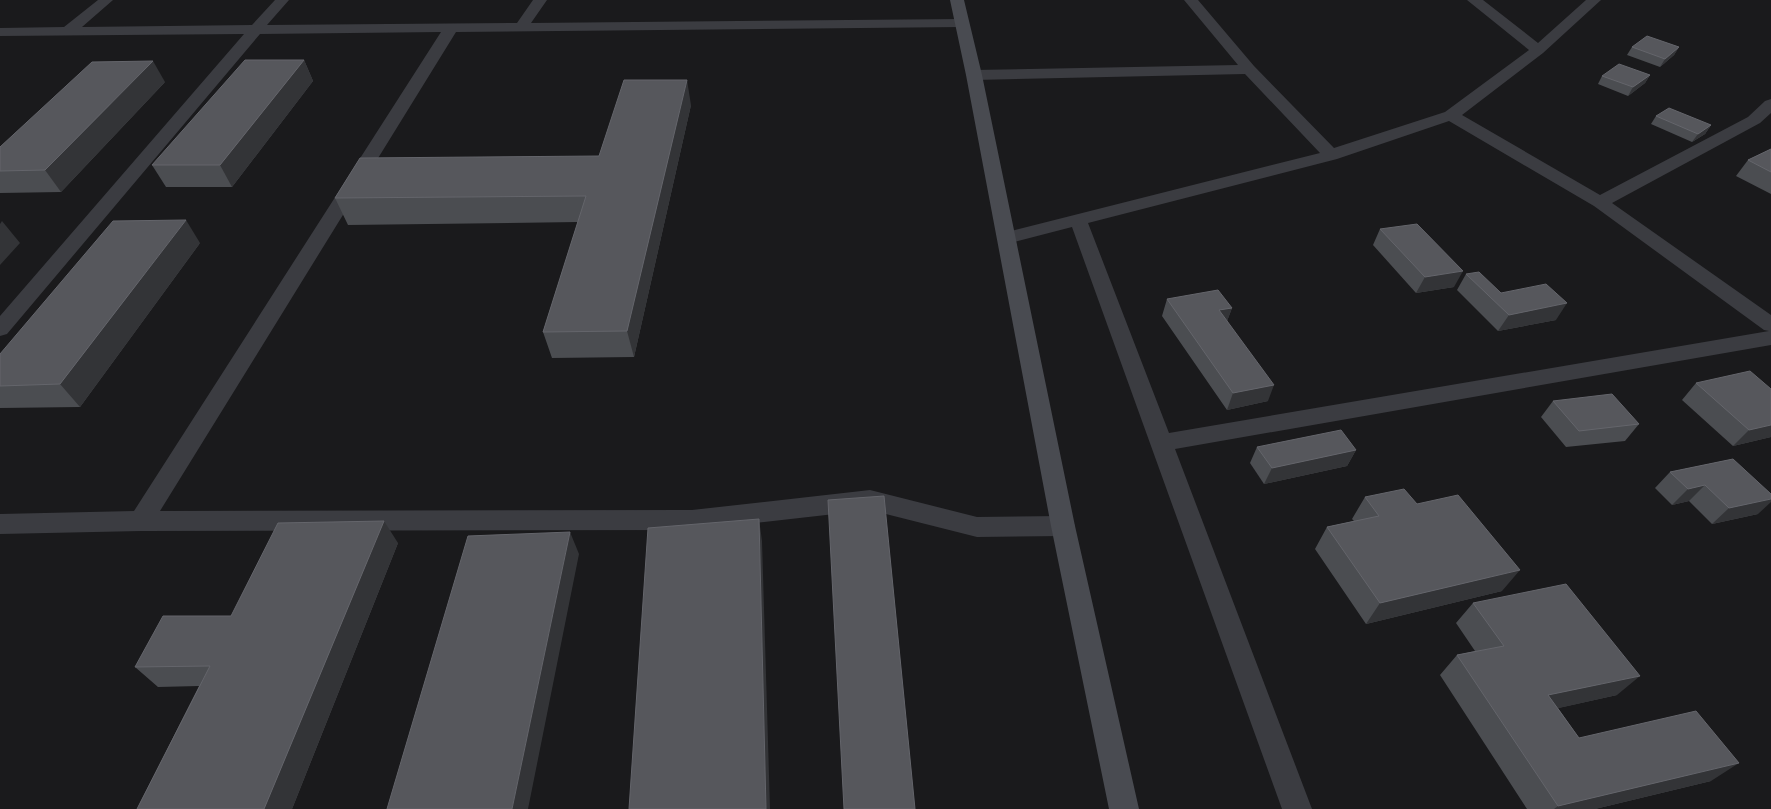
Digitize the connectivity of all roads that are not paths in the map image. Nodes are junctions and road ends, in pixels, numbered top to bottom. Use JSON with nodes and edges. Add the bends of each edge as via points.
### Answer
{"nodes":[{"id":1,"x":106,"y":0,"type":"edge"},
{"id":2,"x":282,"y":0,"type":"edge"},
{"id":3,"x":540,"y":0,"type":"edge"},
{"id":4,"x":957,"y":0,"type":"edge"},
{"id":5,"x":1191,"y":0,"type":"edge"},
{"id":6,"x":1474,"y":0,"type":"edge"},
{"id":7,"x":1594,"y":0,"type":"edge"},
{"id":8,"x":962,"y":23,"type":"junction"},
{"id":9,"x":451,"y":28,"type":"junction"},
{"id":10,"x":521,"y":28,"type":"junction"},
{"id":11,"x":255,"y":30,"type":"junction"},
{"id":12,"x":0,"y":32,"type":"edge"},
{"id":13,"x":67,"y":32,"type":"junction"},
{"id":14,"x":1538,"y":50,"type":"junction"},
{"id":15,"x":1249,"y":69,"type":"junction"},
{"id":16,"x":974,"y":74,"type":"junction"},
{"id":17,"x":1771,"y":104,"type":"edge"},
{"id":18,"x":1451,"y":115,"type":"junction"},
{"id":19,"x":1331,"y":155,"type":"junction"},
{"id":20,"x":1600,"y":202,"type":"junction"},
{"id":21,"x":1078,"y":219,"type":"junction"},
{"id":22,"x":1006,"y":238,"type":"junction"},
{"id":23,"x":1771,"y":325,"type":"edge"},
{"id":24,"x":0,"y":328,"type":"edge"},
{"id":25,"x":1771,"y":338,"type":"edge"},
{"id":26,"x":1162,"y":443,"type":"junction"},
{"id":27,"x":141,"y":522,"type":"junction"},
{"id":28,"x":0,"y":524,"type":"edge"},
{"id":29,"x":1064,"y":526,"type":"junction"},
{"id":30,"x":1124,"y":809,"type":"edge"},
{"id":31,"x":1297,"y":809,"type":"edge"}],
"edges":[{"from":1,"to":13,"type":"street"},
{"from":2,"to":11,"type":"street"},
{"from":3,"to":10,"type":"street"},
{"from":4,"to":8,"type":"main road"},
{"from":5,"to":15,"type":"street"},
{"from":6,"to":14,"type":"street"},
{"from":7,"to":14,"type":"street"},
{"from":8,"to":10,"type":"street"},
{"from":8,"to":16,"type":"main road"},
{"from":9,"to":10,"type":"street"},
{"from":9,"to":11,"type":"street"},
{"from":9,"to":27,"type":"street"},
{"from":11,"to":13,"type":"street"},
{"from":11,"to":24,"type":"street"},
{"from":12,"to":13,"type":"street"},
{"from":14,"to":18,"type":"street"},
{"from":15,"to":16,"type":"street"},
{"from":15,"to":19,"type":"street"},
{"from":16,"to":22,"type":"main road"},
{"from":17,"to":20,"type":"street","via":[[1754,120]]},
{"from":18,"to":19,"type":"street"},
{"from":18,"to":20,"type":"street"},
{"from":19,"to":21,"type":"street"},
{"from":20,"to":23,"type":"street"},
{"from":21,"to":22,"type":"street"},
{"from":21,"to":26,"type":"street"},
{"from":22,"to":29,"type":"main road"},
{"from":25,"to":26,"type":"street"},
{"from":26,"to":31,"type":"street"},
{"from":27,"to":28,"type":"street"},
{"from":27,"to":29,"type":"street","via":[[692,520],[870,500],[976,527]]},
{"from":29,"to":30,"type":"main road"}]}
